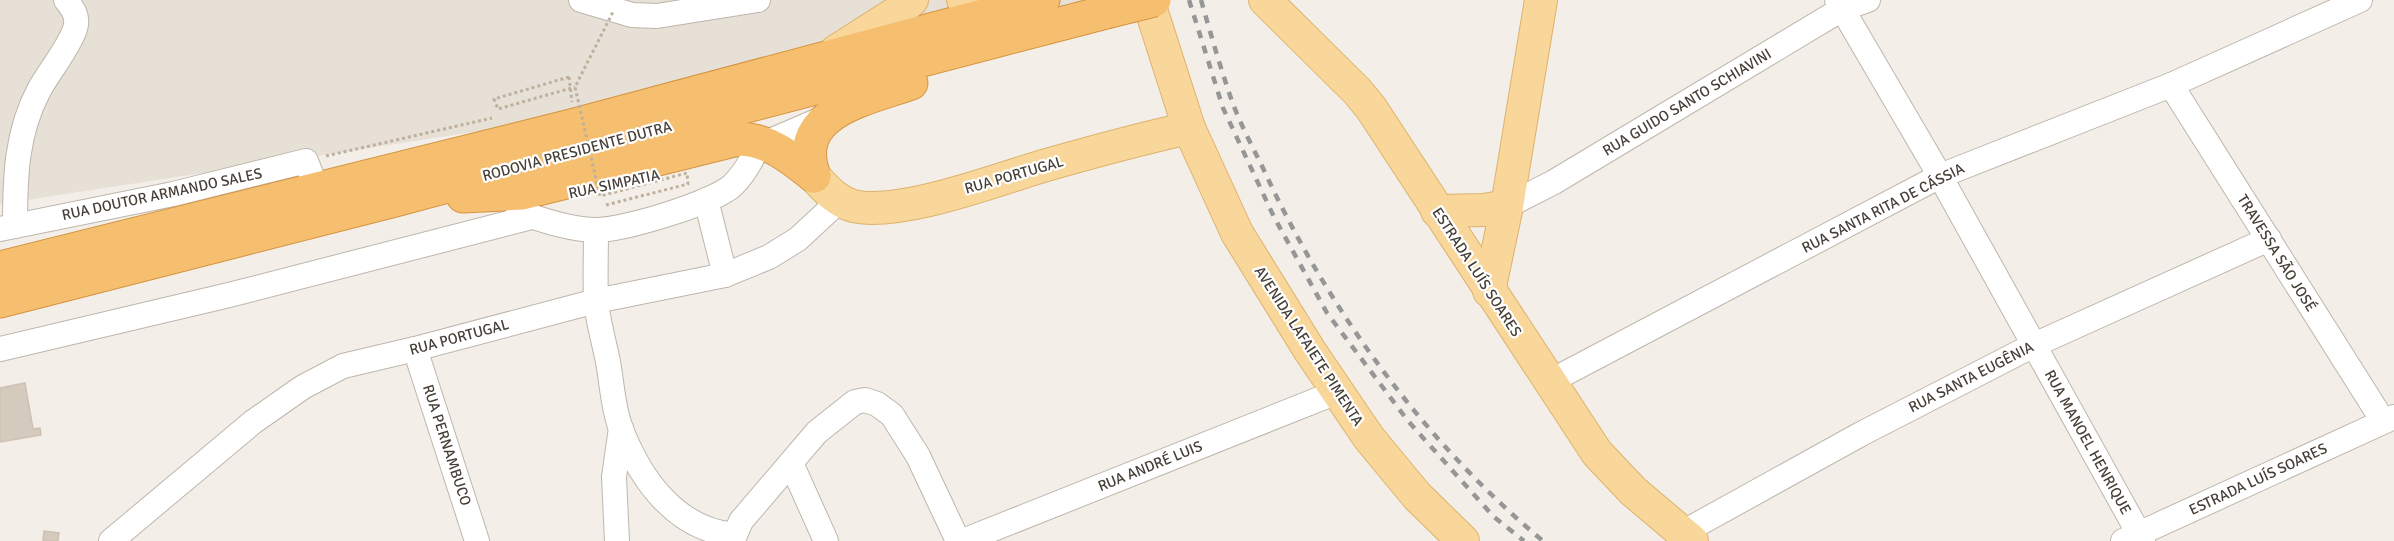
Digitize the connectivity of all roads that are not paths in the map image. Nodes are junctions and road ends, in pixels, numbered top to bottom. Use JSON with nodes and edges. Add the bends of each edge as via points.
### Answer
{"nodes":[{"id":1,"x":66,"y":0,"type":"edge"},
{"id":2,"x":582,"y":0,"type":"edge"},
{"id":3,"x":758,"y":0,"type":"edge"},
{"id":4,"x":912,"y":0,"type":"edge"},
{"id":5,"x":963,"y":0,"type":"edge"},
{"id":6,"x":1148,"y":0,"type":"edge"},
{"id":7,"x":1154,"y":0,"type":"edge"},
{"id":8,"x":1265,"y":0,"type":"edge"},
{"id":9,"x":1540,"y":0,"type":"edge"},
{"id":10,"x":1868,"y":0,"type":"edge"},
{"id":11,"x":2360,"y":0,"type":"edge"},
{"id":12,"x":1030,"y":4,"type":"edge"},
{"id":13,"x":1839,"y":5,"type":"edge"},
{"id":14,"x":995,"y":40,"type":"junction"},
{"id":15,"x":818,"y":62,"type":"junction"},
{"id":16,"x":2171,"y":85,"type":"junction"},
{"id":17,"x":571,"y":114,"type":"junction"},
{"id":18,"x":824,"y":118,"type":"junction"},
{"id":19,"x":1189,"y":128,"type":"junction"},
{"id":20,"x":761,"y":145,"type":"junction"},
{"id":21,"x":309,"y":170,"type":"junction"},
{"id":22,"x":814,"y":176,"type":"junction"},
{"id":23,"x":1940,"y":176,"type":"junction"},
{"id":24,"x":395,"y":200,"type":"junction"},
{"id":25,"x":706,"y":200,"type":"junction"},
{"id":26,"x":839,"y":201,"type":"junction"},
{"id":27,"x":486,"y":206,"type":"junction"},
{"id":28,"x":1507,"y":206,"type":"junction"},
{"id":29,"x":1437,"y":211,"type":"junction"},
{"id":30,"x":532,"y":216,"type":"junction"},
{"id":31,"x":8,"y":227,"type":"edge"},
{"id":32,"x":596,"y":230,"type":"junction"},
{"id":33,"x":2268,"y":239,"type":"junction"},
{"id":34,"x":58,"y":252,"type":"junction"},
{"id":35,"x":0,"y":268,"type":"edge"},
{"id":36,"x":725,"y":275,"type":"junction"},
{"id":37,"x":1489,"y":291,"type":"junction"},
{"id":38,"x":596,"y":301,"type":"junction"},
{"id":39,"x":0,"y":302,"type":"edge"},
{"id":40,"x":2034,"y":345,"type":"junction"},
{"id":41,"x":0,"y":349,"type":"edge"},
{"id":42,"x":415,"y":349,"type":"junction"},
{"id":43,"x":1549,"y":382,"type":"junction"},
{"id":44,"x":1336,"y":392,"type":"junction"},
{"id":45,"x":2389,"y":419,"type":"edge"},
{"id":46,"x":621,"y":428,"type":"junction"},
{"id":47,"x":791,"y":463,"type":"junction"},
{"id":48,"x":1687,"y":537,"type":"edge"},
{"id":49,"x":736,"y":538,"type":"edge"},
{"id":50,"x":2135,"y":539,"type":"edge"},
{"id":51,"x":111,"y":541,"type":"edge"},
{"id":52,"x":477,"y":541,"type":"edge"},
{"id":53,"x":617,"y":541,"type":"edge"},
{"id":54,"x":826,"y":541,"type":"edge"},
{"id":55,"x":958,"y":541,"type":"edge"},
{"id":56,"x":963,"y":541,"type":"edge"},
{"id":57,"x":1463,"y":541,"type":"edge"}],
"edges":[{"from":1,"to":31,"type":"street","via":[[76,12],[75,28],[38,92],[20,138]]},
{"from":2,"to":3,"type":"street","via":[[632,15],[657,16]]},
{"from":4,"to":15,"type":"main road"},
{"from":5,"to":12,"type":"main road"},
{"from":6,"to":19,"type":"main road","name":"AVENIDA LAFAIETE PIMENTA"},
{"from":7,"to":14,"type":"highway","name":"RODOVIA PRESIDENTE DUTRA","bridge":true},
{"from":8,"to":29,"type":"main road","name":"ESTRADA LUÍS SOARES","via":[[1371,108]]},
{"from":9,"to":28,"type":"main road"},
{"from":10,"to":13,"type":"street","name":"RUA GUIDO SANTO SCHIAVINI"},
{"from":11,"to":16,"type":"street","name":"RUA SANTA RITA DE CÁSSIA"},
{"from":12,"to":15,"type":"highway","name":"RODOVIA PRESIDENTE DUTRA"},
{"from":13,"to":23,"type":"street","name":"RUA MANOEL HENRIQUE"},
{"from":13,"to":28,"type":"street","name":"RUA GUIDO SANTO SCHIAVINI","via":[[1554,182]]},
{"from":14,"to":18,"type":"highway","via":[[963,64]]},
{"from":14,"to":24,"type":"highway","name":"RODOVIA PRESIDENTE DUTRA"},
{"from":15,"to":17,"type":"highway","name":"RODOVIA PRESIDENTE DUTRA"},
{"from":16,"to":23,"type":"street","name":"RUA SANTA RITA DE CÁSSIA"},
{"from":16,"to":33,"type":"street","name":"TRAVESSA SÃO JOSÉ"},
{"from":17,"to":21,"type":"highway","via":[[395,156]]},
{"from":17,"to":34,"type":"highway","name":"RODOVIA PRESIDENTE DUTRA"},
{"from":18,"to":20,"type":"street","name":"RUA SIMPATIA"},
{"from":18,"to":22,"type":"highway","via":[[813,133],[808,152]]},
{"from":19,"to":26,"type":"main road","name":"RUA PORTUGAL","via":[[1122,143],[922,201],[881,208]]},
{"from":19,"to":44,"type":"main road","name":"AVENIDA LAFAIETE PIMENTA","via":[[1237,233]]},
{"from":20,"to":22,"type":"highway","via":[[779,150]]},
{"from":20,"to":24,"type":"highway","via":[[750,139],[730,140],[522,193]]},
{"from":20,"to":25,"type":"street","via":[[733,185]]},
{"from":20,"to":27,"type":"street","name":"RUA SIMPATIA","via":[[604,189]]},
{"from":21,"to":31,"type":"street","name":"RUA DOUTOR ARMANDO SALES"},
{"from":21,"to":34,"type":"highway","via":[[106,231]]},
{"from":22,"to":26,"type":"main road"},
{"from":23,"to":40,"type":"street","name":"RUA MANOEL HENRIQUE"},
{"from":23,"to":43,"type":"street","name":"RUA SANTA RITA DE CÁSSIA"},
{"from":24,"to":27,"type":"street","name":"RUA SIMPATIA"},
{"from":24,"to":39,"type":"highway","name":"RODOVIA PRESIDENTE DUTRA"},
{"from":25,"to":32,"type":"street"},
{"from":25,"to":36,"type":"street"},
{"from":26,"to":36,"type":"street","name":"RUA PORTUGAL","via":[[798,240]]},
{"from":27,"to":30,"type":"street"},
{"from":28,"to":29,"type":"main road"},
{"from":28,"to":37,"type":"main road"},
{"from":29,"to":37,"type":"main road","name":"ESTRADA LUÍS SOARES"},
{"from":30,"to":32,"type":"street"},
{"from":30,"to":41,"type":"street","via":[[229,296]]},
{"from":32,"to":38,"type":"street"},
{"from":33,"to":40,"type":"street","name":"RUA SANTA EUGÊNIA"},
{"from":33,"to":45,"type":"street","name":"TRAVESSA SÃO JOSÉ"},
{"from":34,"to":35,"type":"highway","name":"RODOVIA PRESIDENTE DUTRA"},
{"from":36,"to":38,"type":"street","name":"RUA PORTUGAL"},
{"from":37,"to":43,"type":"main road","name":"ESTRADA LUÍS SOARES"},
{"from":38,"to":42,"type":"street","name":"RUA PORTUGAL"},
{"from":38,"to":46,"type":"street"},
{"from":40,"to":48,"type":"street","name":"RUA SANTA EUGÊNIA","via":[[1861,434]]},
{"from":40,"to":50,"type":"street","name":"RUA MANOEL HENRIQUE"},
{"from":42,"to":51,"type":"street","name":"RUA PORTUGAL","via":[[343,366],[303,387],[253,422]]},
{"from":42,"to":52,"type":"street","name":"RUA PERNAMBUCO"},
{"from":43,"to":48,"type":"main road","name":"ESTRADA LUÍS SOARES","via":[[1597,453],[1633,492]]},
{"from":44,"to":56,"type":"street","name":"RUA ANDRÉ LUIS"},
{"from":44,"to":57,"type":"main road","name":"AVENIDA LAFAIETE PIMENTA","via":[[1393,469]]},
{"from":45,"to":50,"type":"street","name":"ESTRADA LUÍS SOARES"},
{"from":46,"to":49,"type":"street","via":[[655,492],[697,526]]},
{"from":46,"to":53,"type":"street","via":[[614,477]]},
{"from":47,"to":49,"type":"street","via":[[741,521]]},
{"from":47,"to":54,"type":"street"},
{"from":47,"to":55,"type":"street","via":[[817,432],[855,402],[877,404],[892,415],[918,456]]}]}
